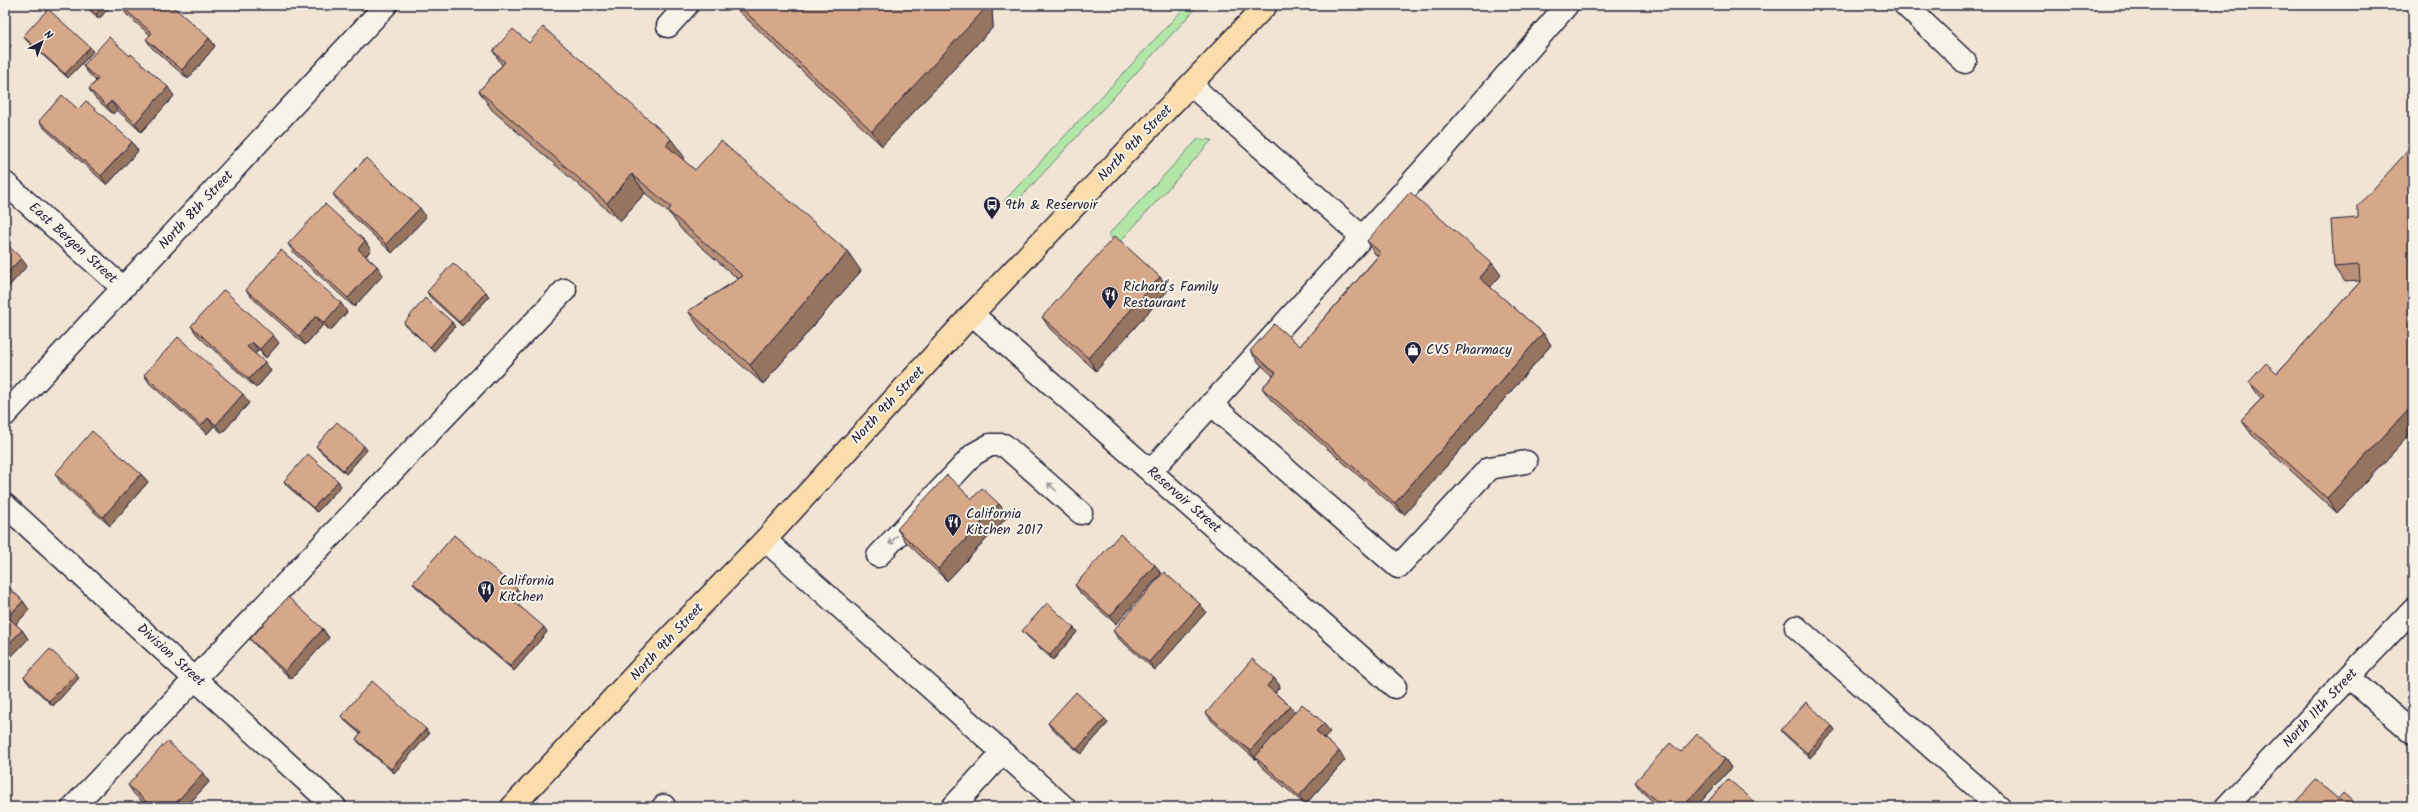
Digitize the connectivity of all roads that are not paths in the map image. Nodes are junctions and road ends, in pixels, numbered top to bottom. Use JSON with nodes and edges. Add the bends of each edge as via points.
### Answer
{"nodes":[{"id":1,"x":386,"y":5,"type":"edge"},
{"id":2,"x":687,"y":5,"type":"edge"},
{"id":3,"x":1266,"y":5,"type":"edge"},
{"id":4,"x":1566,"y":5,"type":"edge"},
{"id":5,"x":1905,"y":5,"type":"edge"},
{"id":6,"x":668,"y":26,"type":"dead end"},
{"id":7,"x":1965,"y":62,"type":"dead end"},
{"id":8,"x":1191,"y":85,"type":"junction"},
{"id":9,"x":5,"y":183,"type":"edge"},
{"id":10,"x":1361,"y":236,"type":"junction"},
{"id":11,"x":123,"y":288,"type":"junction"},
{"id":12,"x":565,"y":290,"type":"dead end"},
{"id":13,"x":972,"y":314,"type":"junction"},
{"id":14,"x":1211,"y":404,"type":"junction"},
{"id":15,"x":5,"y":415,"type":"edge"},
{"id":16,"x":1526,"y":462,"type":"dead end"},
{"id":17,"x":1151,"y":471,"type":"junction"},
{"id":18,"x":5,"y":505,"type":"edge"},
{"id":19,"x":1081,"y":513,"type":"dead end"},
{"id":20,"x":765,"y":540,"type":"junction"},
{"id":21,"x":878,"y":556,"type":"dead end"},
{"id":22,"x":2413,"y":609,"type":"edge"},
{"id":23,"x":1796,"y":627,"type":"dead end"},
{"id":24,"x":2349,"y":677,"type":"junction"},
{"id":25,"x":196,"y":678,"type":"junction"},
{"id":26,"x":1395,"y":687,"type":"dead end"},
{"id":27,"x":2413,"y":733,"type":"edge"},
{"id":28,"x":1002,"y":753,"type":"junction"},
{"id":29,"x":73,"y":807,"type":"edge"},
{"id":30,"x":335,"y":807,"type":"edge"},
{"id":31,"x":512,"y":807,"type":"edge"},
{"id":32,"x":953,"y":807,"type":"edge"},
{"id":33,"x":1064,"y":807,"type":"edge"},
{"id":34,"x":1999,"y":807,"type":"edge"},
{"id":35,"x":2226,"y":807,"type":"edge"}],
"edges":[{"from":1,"to":11,"type":"street","name":"North 8th Street"},
{"from":2,"to":6,"type":"street"},
{"from":3,"to":8,"type":"main road","name":"North 9th Street"},
{"from":4,"to":10,"type":"street","via":[[1443,148]]},
{"from":5,"to":7,"type":"street"},
{"from":8,"to":10,"type":"street"},
{"from":8,"to":13,"type":"main road","name":"North 9th Street"},
{"from":9,"to":11,"type":"street","name":"East Bergen Street"},
{"from":10,"to":14,"type":"street"},
{"from":11,"to":15,"type":"street","name":"North 8th Street"},
{"from":12,"to":25,"type":"street"},
{"from":13,"to":17,"type":"street","name":"Reservoir Street"},
{"from":13,"to":20,"type":"main road","name":"North 9th Street"},
{"from":14,"to":16,"type":"street","via":[[1398,567],[1489,468]]},
{"from":14,"to":17,"type":"street"},
{"from":17,"to":26,"type":"street","name":"Reservoir Street"},
{"from":18,"to":25,"type":"street","name":"Division Street"},
{"from":19,"to":21,"type":"street","one_way":true,"via":[[1004,445],[990,445],[974,454]]},
{"from":20,"to":28,"type":"street"},
{"from":20,"to":31,"type":"main road","name":"North 9th Street","via":[[672,635]]},
{"from":22,"to":24,"type":"street","name":"North 11th Street"},
{"from":23,"to":34,"type":"street"},
{"from":24,"to":27,"type":"street"},
{"from":24,"to":35,"type":"street","name":"North 11th Street"},
{"from":25,"to":29,"type":"street"},
{"from":25,"to":30,"type":"street","name":"Division Street"},
{"from":28,"to":32,"type":"street"},
{"from":28,"to":33,"type":"street"}]}
